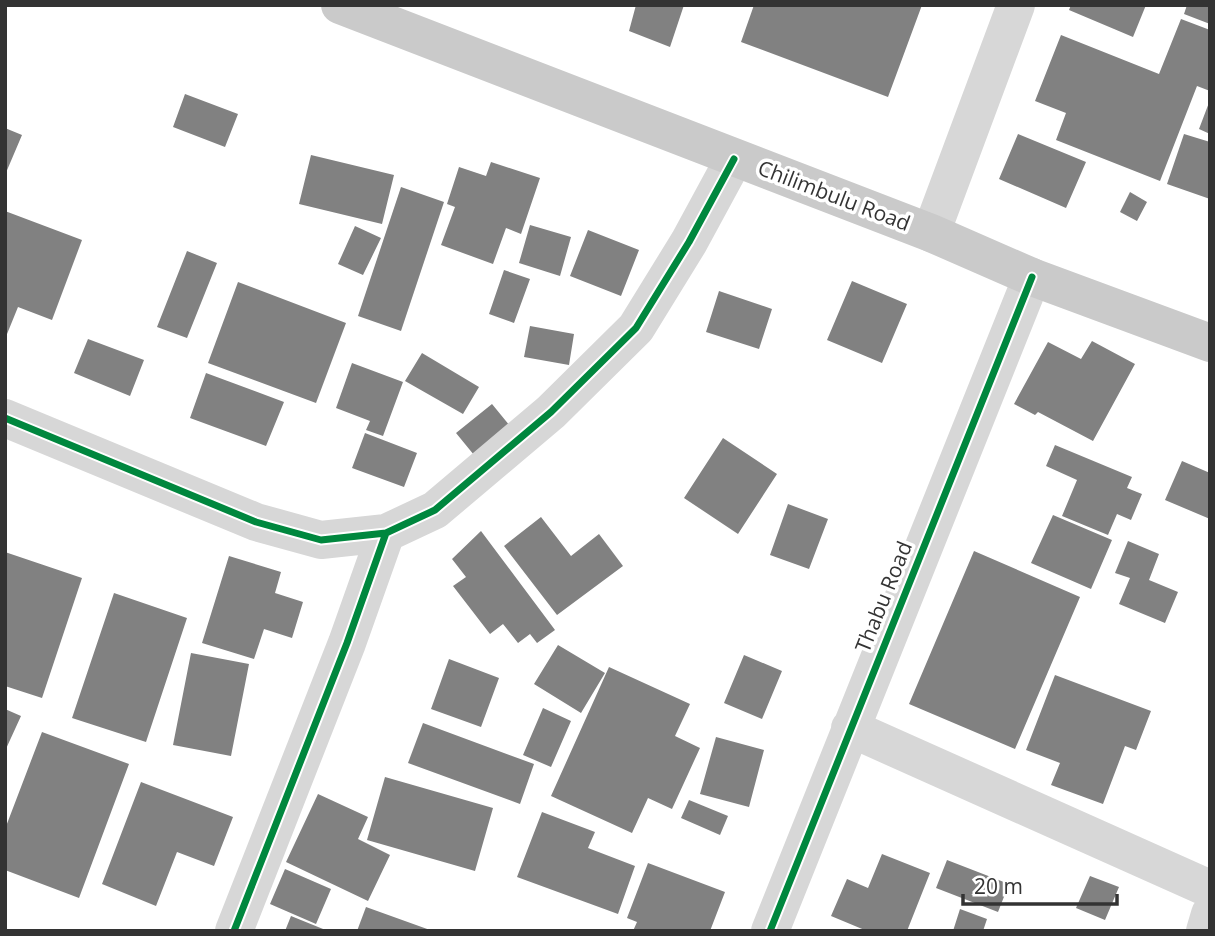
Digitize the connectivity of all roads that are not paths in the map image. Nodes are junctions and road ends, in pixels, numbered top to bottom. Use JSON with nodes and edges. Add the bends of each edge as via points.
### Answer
{"nodes":[{"id":1,"x":340,"y":5,"type":"edge"},
{"id":2,"x":1016,"y":5,"type":"edge"},
{"id":3,"x":734,"y":159,"type":"junction"},
{"id":4,"x":931,"y":233,"type":"junction"},
{"id":5,"x":1032,"y":277,"type":"junction"},
{"id":6,"x":1210,"y":343,"type":"edge"},
{"id":7,"x":5,"y":418,"type":"edge"},
{"id":8,"x":386,"y":533,"type":"junction"},
{"id":9,"x":850,"y":728,"type":"junction"},
{"id":10,"x":1210,"y":889,"type":"edge"},
{"id":11,"x":1210,"y":914,"type":"edge"},
{"id":12,"x":234,"y":931,"type":"edge"},
{"id":13,"x":770,"y":931,"type":"edge"},
{"id":14,"x":1205,"y":931,"type":"edge"}],
"edges":[{"from":1,"to":3,"type":"main road","name":"Chilimbulu Road"},
{"from":2,"to":4,"type":"street"},
{"from":3,"to":4,"type":"main road","name":"Chilimbulu Road"},
{"from":3,"to":8,"type":"street","via":[[690,242],[636,328],[551,412],[435,510]]},
{"from":4,"to":5,"type":"main road","name":"Chilimbulu Road"},
{"from":5,"to":6,"type":"main road","name":"Chilimbulu Road"},
{"from":5,"to":9,"type":"street","name":"Thabu Road"},
{"from":7,"to":8,"type":"street","via":[[256,522],[321,540]]},
{"from":8,"to":12,"type":"street"},
{"from":9,"to":10,"type":"street"},
{"from":9,"to":13,"type":"street","name":"Thabu Road"},
{"from":11,"to":14,"type":"street"}]}
